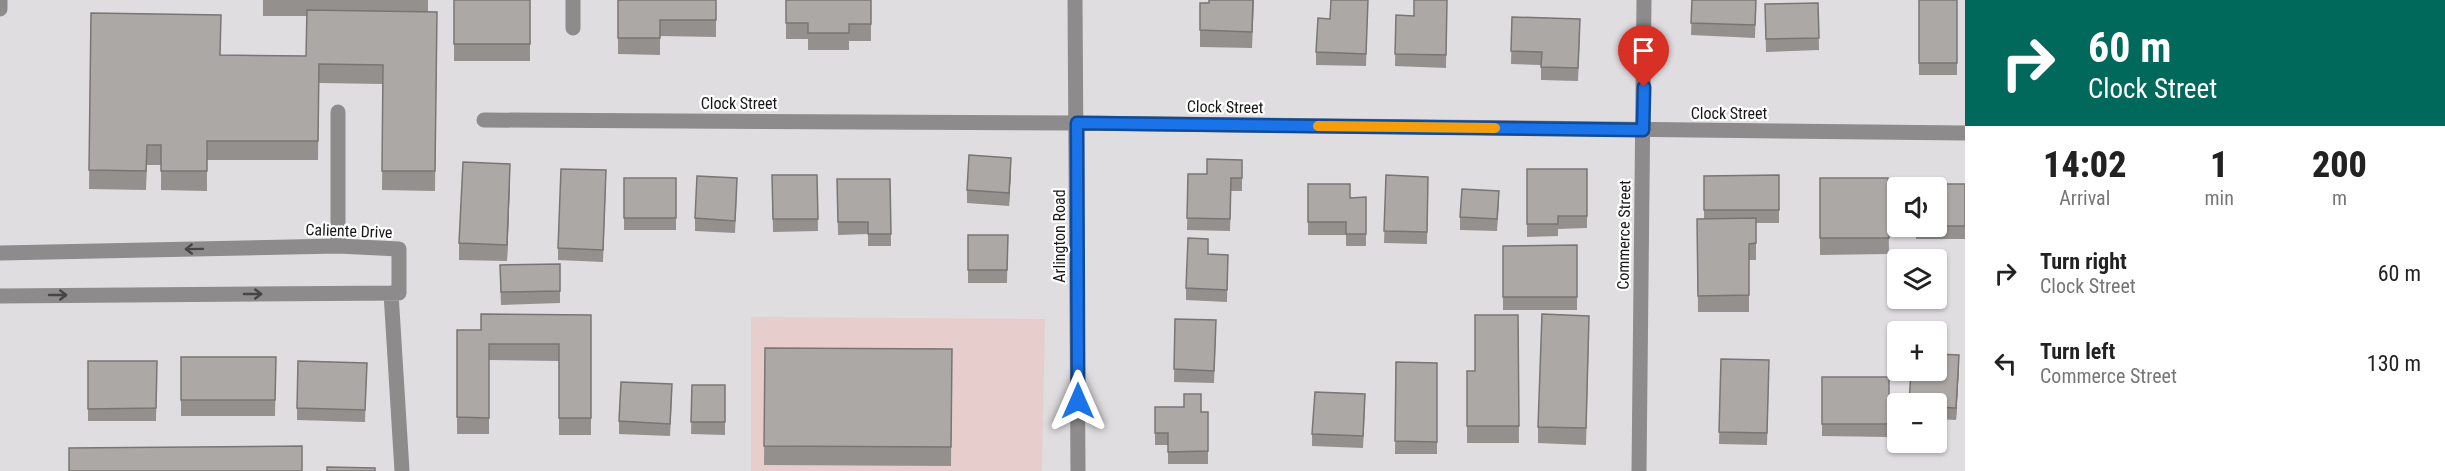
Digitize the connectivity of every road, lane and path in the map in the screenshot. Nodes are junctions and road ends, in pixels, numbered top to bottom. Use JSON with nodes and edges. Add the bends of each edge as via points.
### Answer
{"nodes":[{"id":1,"x":0,"y":0,"type":"edge"},
{"id":2,"x":573,"y":0,"type":"edge"},
{"id":3,"x":1075,"y":0,"type":"edge"},
{"id":4,"x":1644,"y":0,"type":"edge"},
{"id":5,"x":0,"y":9,"type":"edge"},
{"id":6,"x":573,"y":28,"type":"dead end"},
{"id":7,"x":338,"y":112,"type":"dead end"},
{"id":8,"x":484,"y":120,"type":"dead end"},
{"id":9,"x":1077,"y":123,"type":"junction"},
{"id":10,"x":1643,"y":130,"type":"junction"},
{"id":11,"x":1965,"y":133,"type":"edge"},
{"id":12,"x":338,"y":246,"type":"junction"},
{"id":13,"x":0,"y":253,"type":"edge"},
{"id":14,"x":391,"y":293,"type":"junction"},
{"id":15,"x":0,"y":296,"type":"edge"},
{"id":16,"x":402,"y":471,"type":"edge"},
{"id":17,"x":1078,"y":471,"type":"edge"},
{"id":18,"x":1639,"y":471,"type":"edge"}],
"edges":[{"from":1,"to":5,"type":"street"},
{"from":2,"to":6,"type":"street"},
{"from":3,"to":9,"type":"street","name":"Arlington Road"},
{"from":4,"to":10,"type":"street","name":"Commerce Street"},
{"from":7,"to":12,"type":"street"},
{"from":8,"to":9,"type":"street","name":"Clock Street"},
{"from":9,"to":10,"type":"street","name":"Clock Street"},
{"from":9,"to":17,"type":"street","name":"Arlington Road"},
{"from":10,"to":11,"type":"street","name":"Clock Street"},
{"from":10,"to":18,"type":"street","name":"Commerce Street"},
{"from":12,"to":13,"type":"street","name":"Caliente Drive","one_way":true},
{"from":12,"to":14,"type":"street","name":"Caliente Drive","via":[[399,249],[399,293]]},
{"from":15,"to":14,"type":"street","one_way":true},
{"from":14,"to":16,"type":"street"}]}
